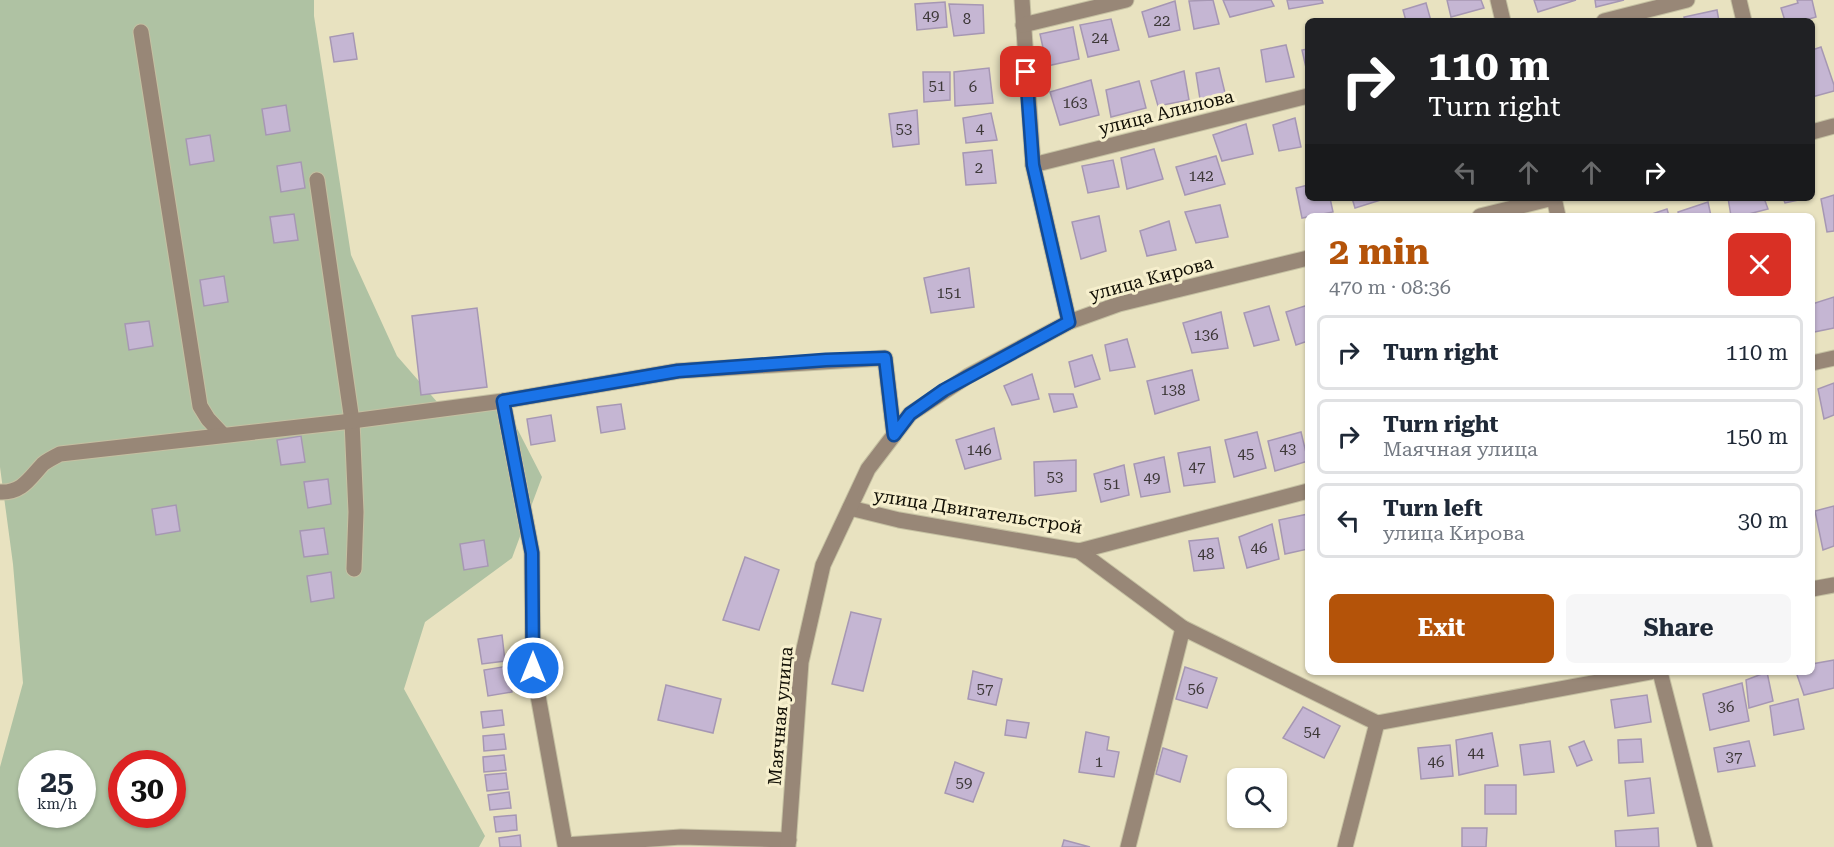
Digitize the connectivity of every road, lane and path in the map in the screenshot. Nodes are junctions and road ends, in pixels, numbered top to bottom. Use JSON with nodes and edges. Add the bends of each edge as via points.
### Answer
{"nodes":[{"id":1,"x":1022,"y":0,"type":"edge"},
{"id":2,"x":1126,"y":0,"type":"edge"},
{"id":3,"x":1498,"y":0,"type":"edge"},
{"id":4,"x":1687,"y":0,"type":"edge"},
{"id":5,"x":1739,"y":0,"type":"edge"},
{"id":6,"x":1502,"y":18,"type":"edge"},
{"id":7,"x":1616,"y":18,"type":"edge"},
{"id":8,"x":1743,"y":18,"type":"edge"},
{"id":9,"x":1023,"y":26,"type":"junction"},
{"id":10,"x":141,"y":32,"type":"dead end"},
{"id":11,"x":1305,"y":97,"type":"edge"},
{"id":12,"x":1834,"y":126,"type":"edge"},
{"id":13,"x":1815,"y":131,"type":"edge"},
{"id":14,"x":1033,"y":165,"type":"junction"},
{"id":15,"x":317,"y":180,"type":"dead end"},
{"id":16,"x":1542,"y":201,"type":"edge"},
{"id":17,"x":1492,"y":213,"type":"edge"},
{"id":18,"x":1305,"y":259,"type":"edge"},
{"id":19,"x":1069,"y":322,"type":"junction"},
{"id":20,"x":1834,"y":358,"type":"edge"},
{"id":21,"x":1815,"y":362,"type":"edge"},
{"id":22,"x":503,"y":401,"type":"junction"},
{"id":23,"x":352,"y":421,"type":"junction"},
{"id":24,"x":223,"y":435,"type":"junction"},
{"id":25,"x":894,"y":435,"type":"junction"},
{"id":26,"x":0,"y":492,"type":"edge"},
{"id":27,"x":1305,"y":492,"type":"edge"},
{"id":28,"x":850,"y":508,"type":"junction"},
{"id":29,"x":1078,"y":551,"type":"junction"},
{"id":30,"x":354,"y":569,"type":"dead end"},
{"id":31,"x":1834,"y":585,"type":"edge"},
{"id":32,"x":1815,"y":588,"type":"edge"},
{"id":33,"x":1183,"y":628,"type":"junction"},
{"id":34,"x":1635,"y":675,"type":"edge"},
{"id":35,"x":1661,"y":675,"type":"edge"},
{"id":36,"x":1377,"y":723,"type":"junction"},
{"id":37,"x":788,"y":844,"type":"edge"},
{"id":38,"x":1128,"y":847,"type":"edge"},
{"id":39,"x":1345,"y":847,"type":"edge"},
{"id":40,"x":1705,"y":847,"type":"edge"}],
"edges":[{"from":1,"to":9,"type":"street"},
{"from":2,"to":9,"type":"street"},
{"from":3,"to":6,"type":"street"},
{"from":4,"to":7,"type":"street"},
{"from":5,"to":8,"type":"street"},
{"from":9,"to":14,"type":"street"},
{"from":10,"to":24,"type":"street","via":[[200,406]]},
{"from":11,"to":14,"type":"street","name":"улица Алилова"},
{"from":12,"to":13,"type":"street"},
{"from":14,"to":19,"type":"street"},
{"from":15,"to":23,"type":"street"},
{"from":16,"to":17,"type":"street"},
{"from":18,"to":19,"type":"street","name":"улица Кирова","via":[[1119,304]]},
{"from":19,"to":25,"type":"street","name":"улица Кирова","via":[[944,390],[910,414]]},
{"from":20,"to":21,"type":"street"},
{"from":22,"to":23,"type":"street"},
{"from":22,"to":25,"type":"street","via":[[678,371],[885,358]]},
{"from":22,"to":37,"type":"street","via":[[532,553],[533,668],[565,845],[681,837]]},
{"from":23,"to":24,"type":"street"},
{"from":23,"to":30,"type":"street"},
{"from":24,"to":26,"type":"street","via":[[60,454],[45,463],[22,488]]},
{"from":25,"to":28,"type":"street","name":"Маячная улица","via":[[868,469]]},
{"from":27,"to":29,"type":"street","name":"улица Двигательстрой"},
{"from":28,"to":29,"type":"street","name":"улица Двигательстрой"},
{"from":28,"to":37,"type":"street","name":"Маячная улица","via":[[823,564],[801,662]]},
{"from":29,"to":33,"type":"street"},
{"from":31,"to":32,"type":"street"},
{"from":33,"to":36,"type":"street"},
{"from":33,"to":38,"type":"street"},
{"from":34,"to":36,"type":"street"},
{"from":35,"to":40,"type":"street"},
{"from":36,"to":39,"type":"street"}]}
